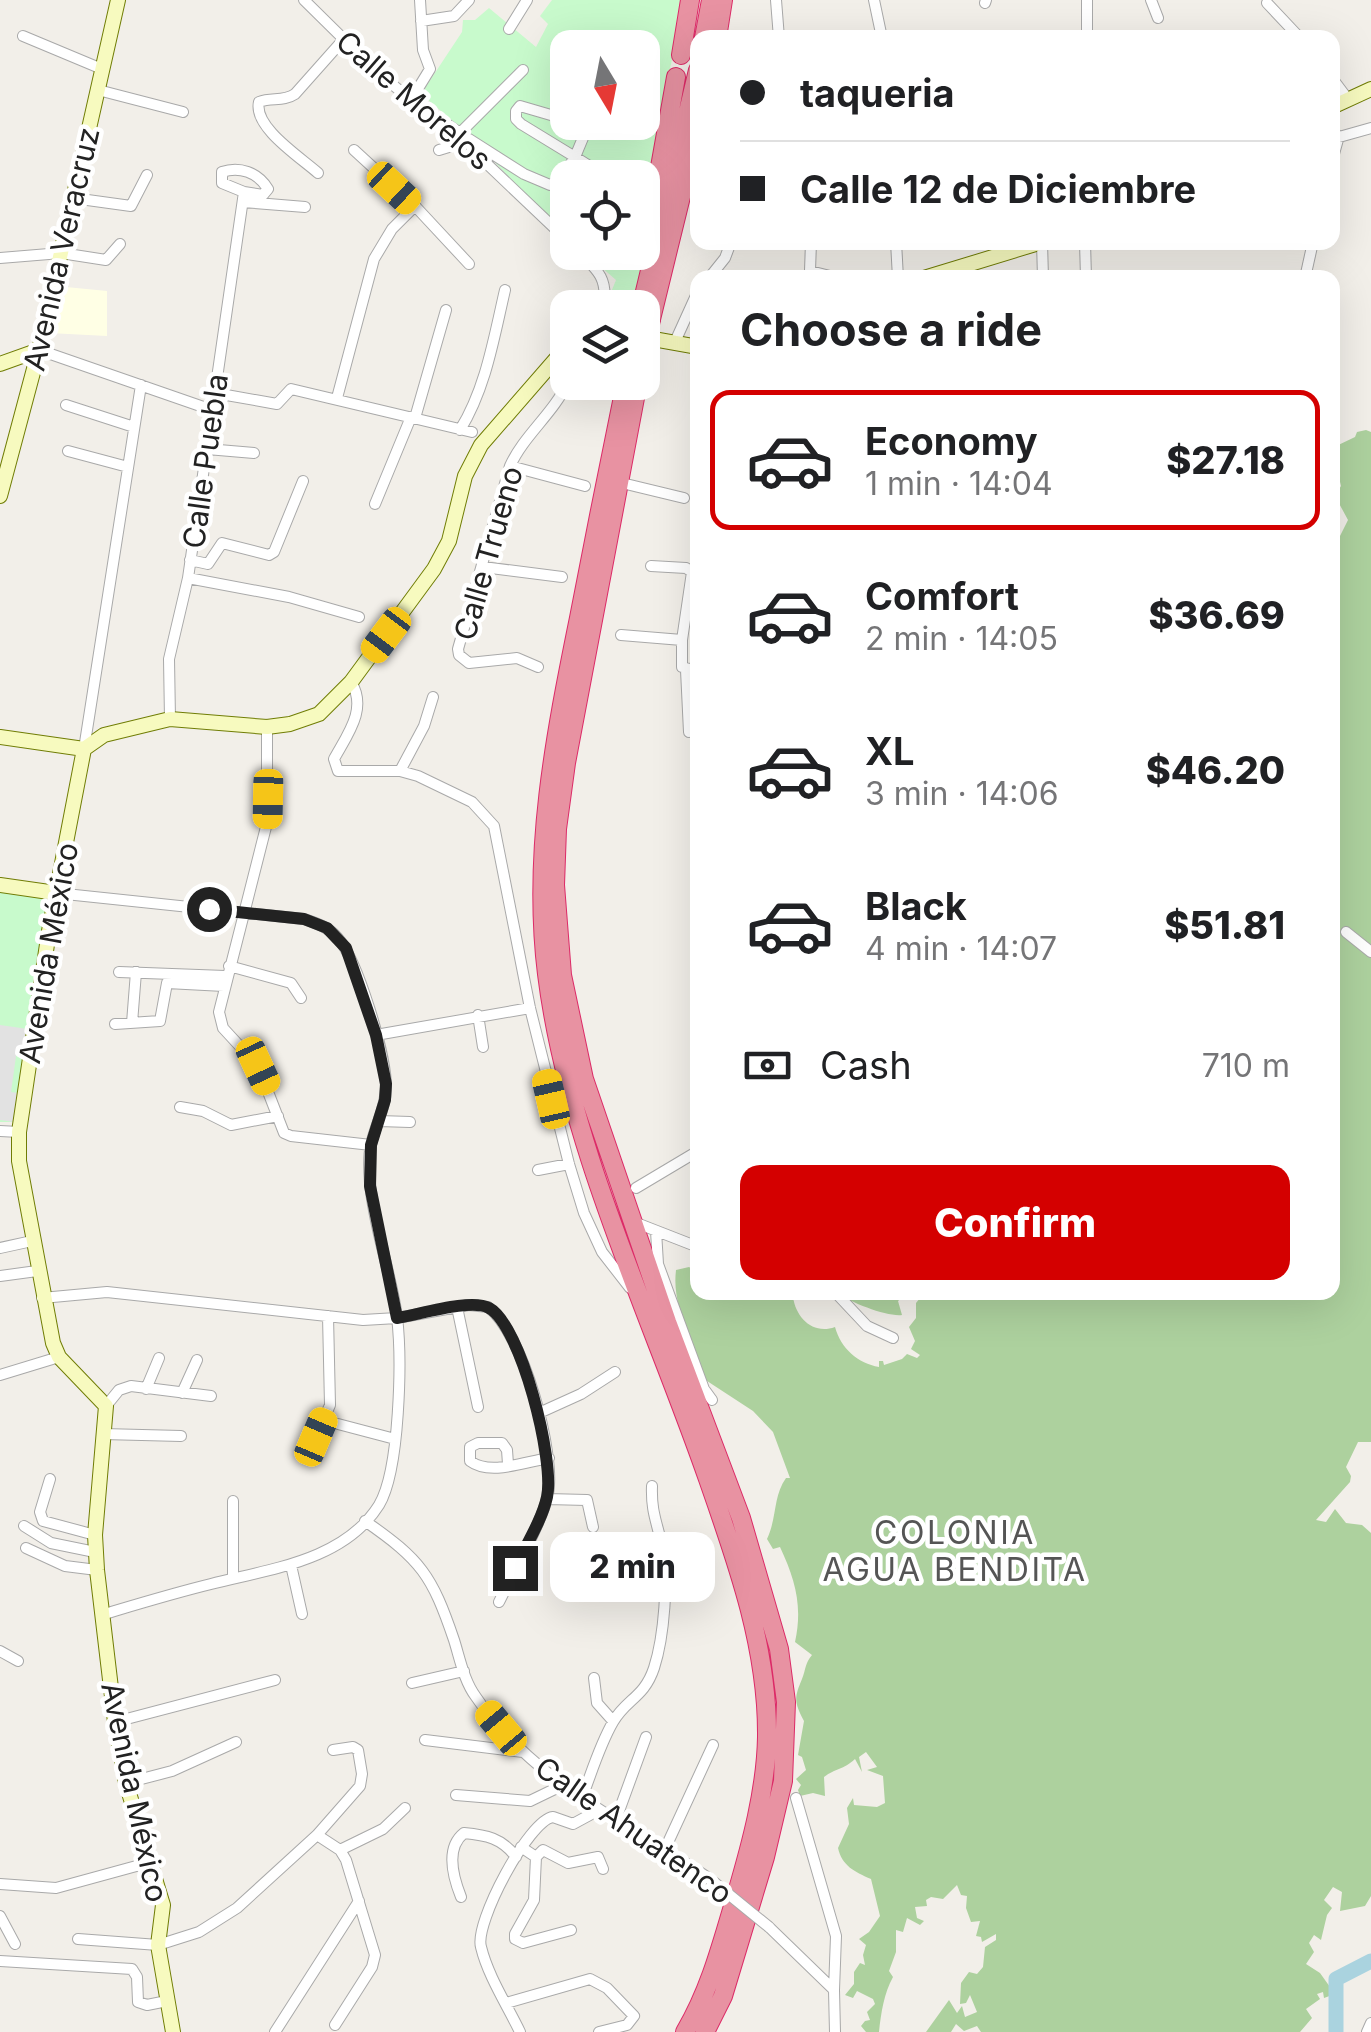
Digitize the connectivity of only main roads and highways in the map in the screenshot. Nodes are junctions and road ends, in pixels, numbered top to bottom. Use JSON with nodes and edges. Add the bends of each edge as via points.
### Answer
{"nodes":[{"id":1,"x":118,"y":0,"type":"edge"},
{"id":2,"x":690,"y":0,"type":"edge"},
{"id":3,"x":711,"y":0,"type":"edge"},
{"id":4,"x":723,"y":0,"type":"edge"},
{"id":5,"x":705,"y":30,"type":"edge"},
{"id":6,"x":718,"y":30,"type":"edge"},
{"id":7,"x":680,"y":55,"type":"dead end"},
{"id":8,"x":676,"y":77,"type":"dead end"},
{"id":9,"x":1371,"y":88,"type":"edge"},
{"id":10,"x":1340,"y":102,"type":"edge"},
{"id":11,"x":690,"y":103,"type":"edge"},
{"id":12,"x":690,"y":156,"type":"edge"},
{"id":13,"x":1022,"y":250,"type":"edge"},
{"id":14,"x":972,"y":270,"type":"edge"},
{"id":15,"x":647,"y":282,"type":"junction"},
{"id":16,"x":647,"y":290,"type":"edge"},
{"id":17,"x":652,"y":290,"type":"edge"},
{"id":18,"x":660,"y":341,"type":"edge"},
{"id":19,"x":690,"y":347,"type":"edge"},
{"id":20,"x":39,"y":350,"type":"junction"},
{"id":21,"x":0,"y":364,"type":"edge"},
{"id":22,"x":550,"y":366,"type":"edge"},
{"id":23,"x":622,"y":400,"type":"edge"},
{"id":24,"x":635,"y":400,"type":"edge"},
{"id":25,"x":0,"y":496,"type":"edge"},
{"id":26,"x":0,"y":737,"type":"edge"},
{"id":27,"x":84,"y":749,"type":"junction"},
{"id":28,"x":0,"y":885,"type":"edge"},
{"id":29,"x":56,"y":892,"type":"junction"},
{"id":30,"x":173,"y":2032,"type":"edge"},
{"id":31,"x":685,"y":2032,"type":"edge"},
{"id":32,"x":705,"y":2032,"type":"edge"}],
"edges":[{"from":1,"to":20,"type":"main road","name":"Avenida Veracruz"},
{"from":2,"to":7,"type":"highway"},
{"from":3,"to":5,"type":"highway"},
{"from":4,"to":6,"type":"highway"},
{"from":8,"to":15,"type":"highway","via":[[648,232]]},
{"from":9,"to":10,"type":"main road"},
{"from":11,"to":15,"type":"highway"},
{"from":12,"to":17,"type":"highway"},
{"from":13,"to":14,"type":"main road"},
{"from":15,"to":16,"type":"highway"},
{"from":18,"to":19,"type":"main road"},
{"from":20,"to":21,"type":"main road"},
{"from":20,"to":25,"type":"main road","name":"Avenida Veracruz"},
{"from":22,"to":27,"type":"main road","via":[[470,464],[449,541],[434,569],[319,714],[267,726],[170,719],[104,736]]},
{"from":23,"to":31,"type":"highway","via":[[550,766],[542,899],[547,977],[570,1088],[744,1585],[766,1700],[767,1740],[751,1844],[711,1978]]},
{"from":24,"to":32,"type":"highway","via":[[566,763],[555,885],[562,975],[584,1079],[761,1579],[786,1702],[783,1780],[765,1857],[723,1996]]},
{"from":26,"to":27,"type":"main road"},
{"from":27,"to":29,"type":"main road","name":"Avenida México"},
{"from":28,"to":29,"type":"main road"},
{"from":29,"to":30,"type":"main road","name":"Avenida México","via":[[19,1161],[59,1358],[106,1406],[96,1570],[126,1783],[163,1905],[158,1946]]}]}
